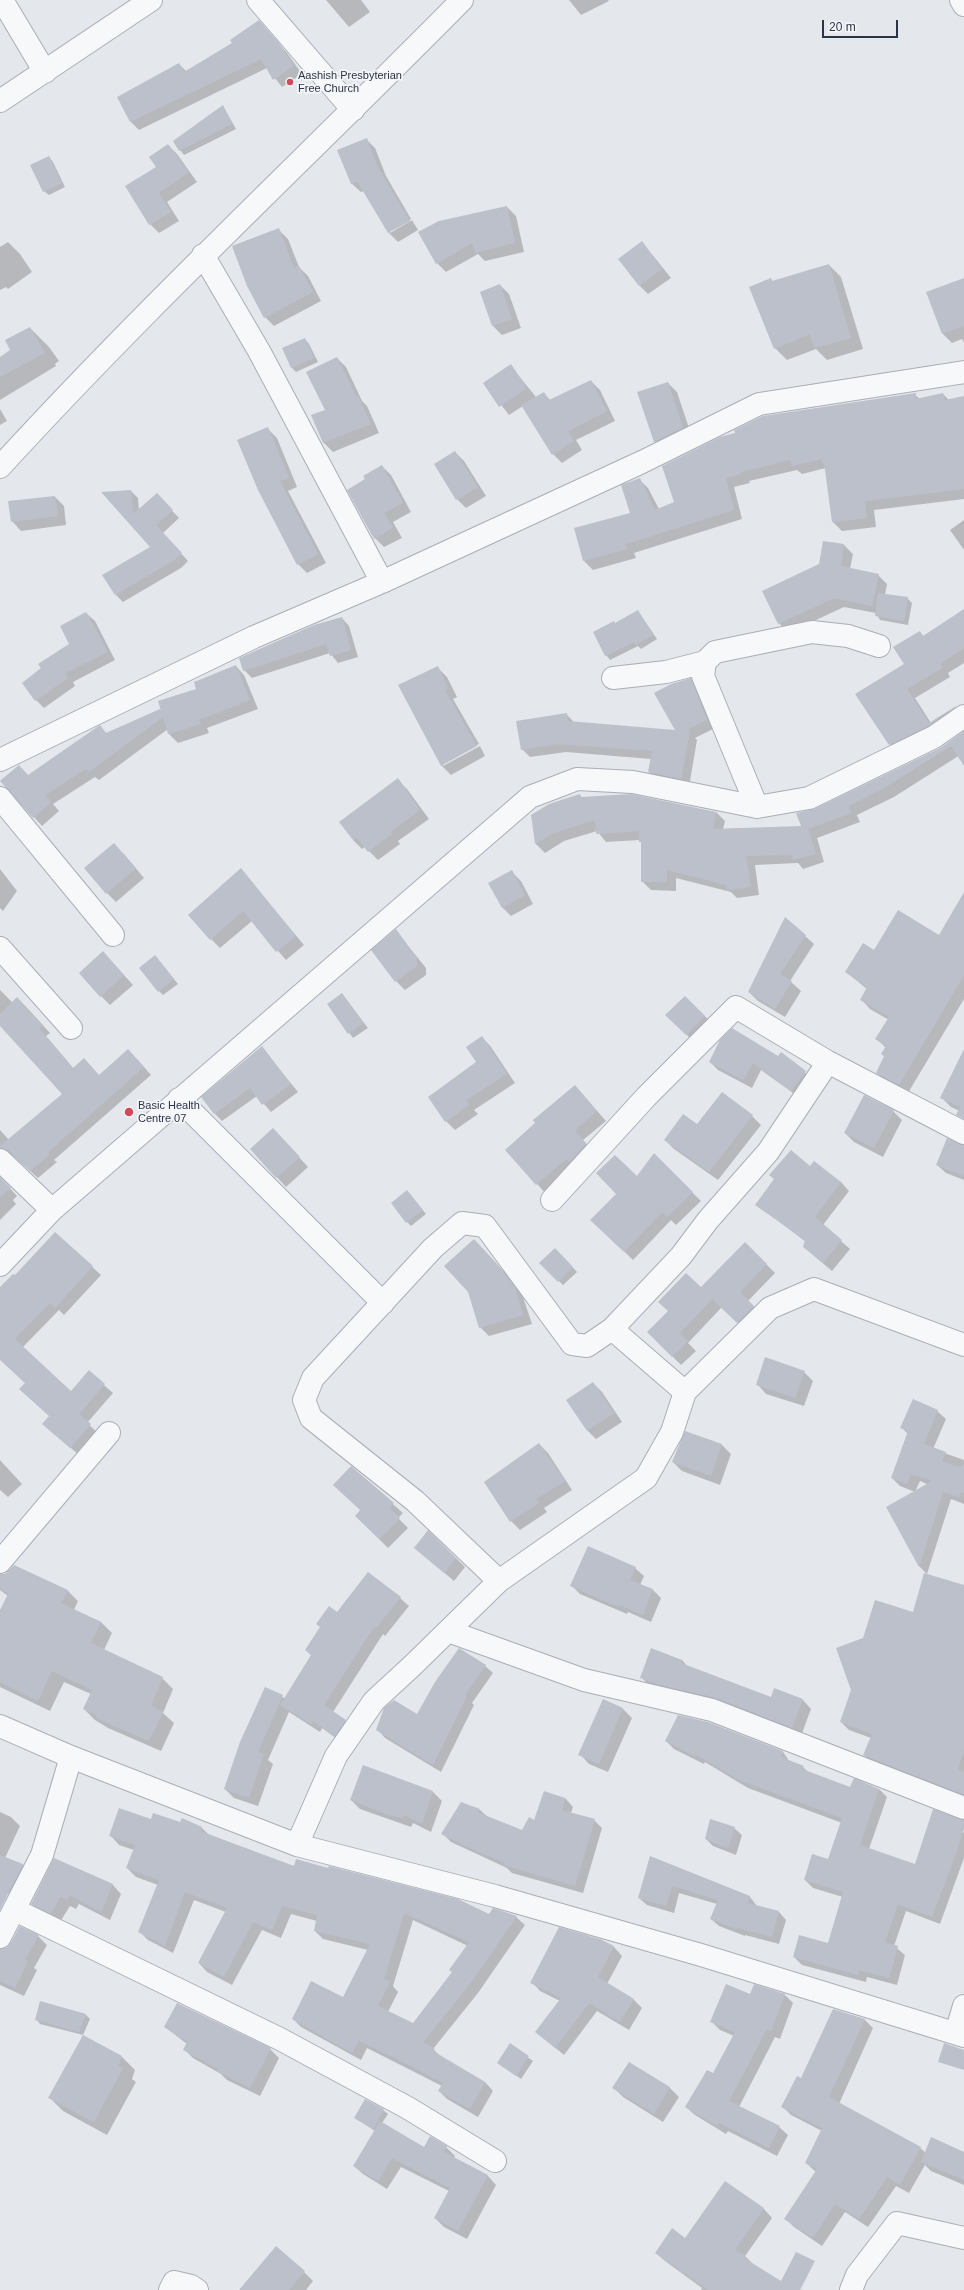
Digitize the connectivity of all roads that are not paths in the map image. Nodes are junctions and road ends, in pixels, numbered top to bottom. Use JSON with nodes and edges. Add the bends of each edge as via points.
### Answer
{"nodes":[{"id":1,"x":2,"y":0,"type":"edge"},
{"id":2,"x":151,"y":0,"type":"edge"},
{"id":3,"x":258,"y":0,"type":"edge"},
{"id":4,"x":462,"y":0,"type":"edge"},
{"id":5,"x":961,"y":0,"type":"edge"},
{"id":6,"x":964,"y":5,"type":"edge"},
{"id":7,"x":45,"y":72,"type":"junction"},
{"id":8,"x":0,"y":102,"type":"edge"},
{"id":9,"x":353,"y":110,"type":"junction"},
{"id":10,"x":203,"y":255,"type":"junction"},
{"id":11,"x":964,"y":372,"type":"edge"},
{"id":12,"x":0,"y":467,"type":"edge"},
{"id":13,"x":382,"y":582,"type":"junction"},
{"id":14,"x":879,"y":646,"type":"dead end"},
{"id":15,"x":705,"y":662,"type":"junction"},
{"id":16,"x":613,"y":678,"type":"dead end"},
{"id":17,"x":964,"y":716,"type":"edge"},
{"id":18,"x":0,"y":760,"type":"edge"},
{"id":19,"x":0,"y":798,"type":"edge"},
{"id":20,"x":757,"y":807,"type":"junction"},
{"id":21,"x":113,"y":935,"type":"dead end"},
{"id":22,"x":0,"y":948,"type":"edge"},
{"id":23,"x":71,"y":1028,"type":"dead end"},
{"id":24,"x":828,"y":1062,"type":"junction"},
{"id":25,"x":179,"y":1099,"type":"junction"},
{"id":26,"x":964,"y":1133,"type":"edge"},
{"id":27,"x":0,"y":1160,"type":"edge"},
{"id":28,"x":552,"y":1200,"type":"dead end"},
{"id":29,"x":52,"y":1210,"type":"junction"},
{"id":30,"x":0,"y":1265,"type":"edge"},
{"id":31,"x":383,"y":1303,"type":"junction"},
{"id":32,"x":612,"y":1329,"type":"junction"},
{"id":33,"x":964,"y":1345,"type":"edge"},
{"id":34,"x":685,"y":1392,"type":"junction"},
{"id":35,"x":109,"y":1433,"type":"dead end"},
{"id":36,"x":0,"y":1562,"type":"edge"},
{"id":37,"x":499,"y":1581,"type":"junction"},
{"id":38,"x":448,"y":1631,"type":"junction"},
{"id":39,"x":0,"y":1726,"type":"edge"},
{"id":40,"x":71,"y":1757,"type":"junction"},
{"id":41,"x":964,"y":1808,"type":"edge"},
{"id":42,"x":297,"y":1845,"type":"junction"},
{"id":43,"x":15,"y":1910,"type":"junction"},
{"id":44,"x":0,"y":1937,"type":"edge"},
{"id":45,"x":964,"y":2006,"type":"edge"},
{"id":46,"x":960,"y":2034,"type":"edge"},
{"id":47,"x":495,"y":2161,"type":"dead end"},
{"id":48,"x":964,"y":2238,"type":"edge"},
{"id":49,"x":170,"y":2290,"type":"edge"},
{"id":50,"x":197,"y":2290,"type":"edge"},
{"id":51,"x":851,"y":2290,"type":"edge"}],
"edges":[{"from":1,"to":7,"type":"street"},
{"from":2,"to":7,"type":"street"},
{"from":3,"to":9,"type":"street"},
{"from":4,"to":9,"type":"street"},
{"from":5,"to":6,"type":"street"},
{"from":7,"to":8,"type":"street"},
{"from":9,"to":10,"type":"street"},
{"from":10,"to":12,"type":"street","via":[[77,382]]},
{"from":10,"to":13,"type":"street","via":[[259,351]]},
{"from":11,"to":13,"type":"street","via":[[759,404],[642,462]]},
{"from":13,"to":18,"type":"street","via":[[254,637]]},
{"from":14,"to":15,"type":"street","via":[[848,636],[812,632],[715,652]]},
{"from":15,"to":16,"type":"street","via":[[666,672]]},
{"from":15,"to":20,"type":"street","via":[[703,676]]},
{"from":17,"to":20,"type":"street","via":[[934,737],[809,798]]},
{"from":19,"to":21,"type":"street"},
{"from":20,"to":25,"type":"street","via":[[612,780],[577,779],[530,797]]},
{"from":22,"to":23,"type":"street"},
{"from":24,"to":26,"type":"street"},
{"from":24,"to":28,"type":"street","via":[[736,1008],[646,1097]]},
{"from":24,"to":32,"type":"street","via":[[768,1152],[708,1220],[681,1256]]},
{"from":25,"to":29,"type":"street"},
{"from":25,"to":31,"type":"street"},
{"from":27,"to":29,"type":"street"},
{"from":29,"to":30,"type":"street"},
{"from":31,"to":32,"type":"street","via":[[433,1248],[462,1223],[485,1226],[572,1344],[587,1346]]},
{"from":31,"to":37,"type":"street","via":[[313,1378],[304,1400],[311,1418],[415,1501]]},
{"from":32,"to":34,"type":"street"},
{"from":33,"to":34,"type":"street","via":[[814,1289],[770,1308]]},
{"from":34,"to":37,"type":"street","via":[[672,1432],[646,1478]]},
{"from":35,"to":36,"type":"street"},
{"from":37,"to":38,"type":"street"},
{"from":38,"to":41,"type":"street","via":[[584,1680],[712,1710]]},
{"from":38,"to":42,"type":"street","via":[[374,1700],[336,1756]]},
{"from":39,"to":40,"type":"street"},
{"from":40,"to":42,"type":"street"},
{"from":40,"to":43,"type":"street","via":[[42,1855]]},
{"from":42,"to":46,"type":"street","via":[[510,1900]]},
{"from":43,"to":44,"type":"street"},
{"from":43,"to":47,"type":"street","via":[[280,2039],[408,2108]]},
{"from":45,"to":46,"type":"street"},
{"from":48,"to":51,"type":"street","via":[[897,2223],[857,2274]]},
{"from":49,"to":50,"type":"street","via":[[174,2282]]}]}
